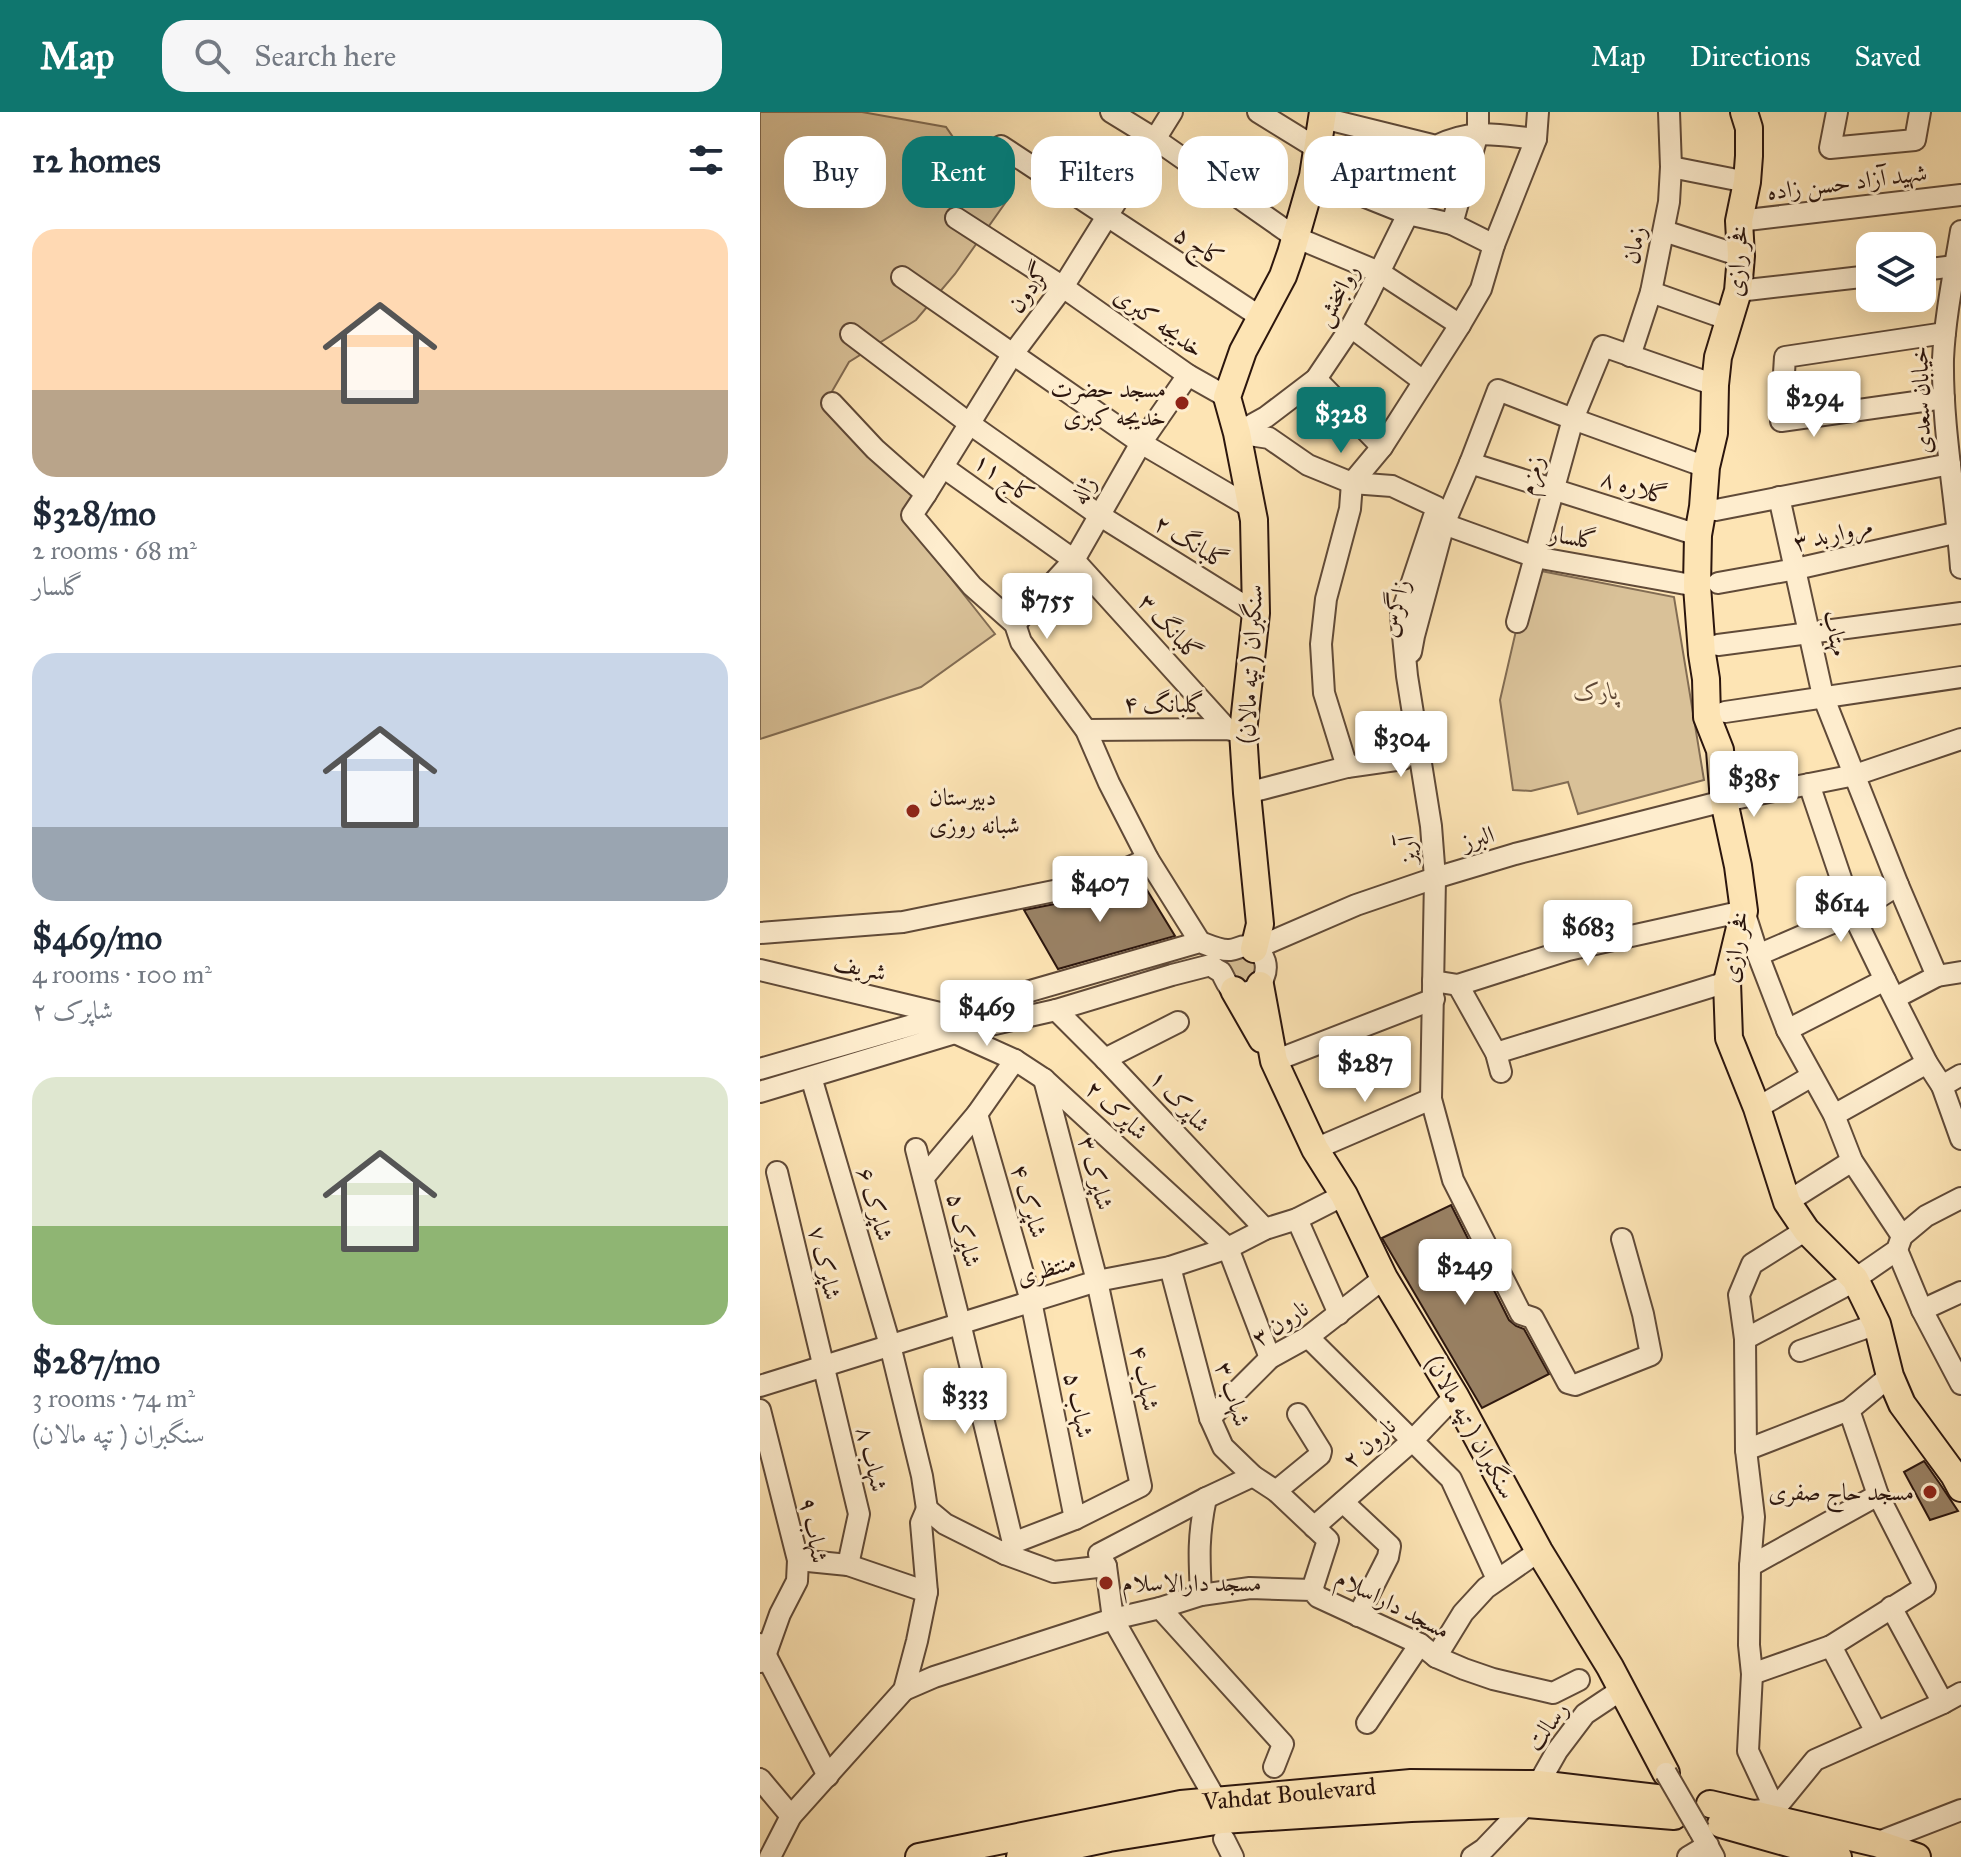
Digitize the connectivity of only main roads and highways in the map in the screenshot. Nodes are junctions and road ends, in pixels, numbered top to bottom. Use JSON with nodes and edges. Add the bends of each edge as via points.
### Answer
{"nodes":[{"id":1,"x":1744,"y":112,"type":"edge"},
{"id":2,"x":1323,"y":115,"type":"edge"},
{"id":3,"x":1242,"y":950,"type":"road end"},
{"id":4,"x":1238,"y":982,"type":"road end"},
{"id":5,"x":1961,"y":1488,"type":"edge"},
{"id":6,"x":1666,"y":1773,"type":"road end"},
{"id":7,"x":1532,"y":1794,"type":"junction"},
{"id":8,"x":1670,"y":1807,"type":"dead end"},
{"id":9,"x":1710,"y":1837,"type":"edge"},
{"id":10,"x":1074,"y":1852,"type":"edge"},
{"id":11,"x":919,"y":1857,"type":"edge"},
{"id":12,"x":1020,"y":1857,"type":"edge"},
{"id":13,"x":1838,"y":1857,"type":"edge"},
{"id":14,"x":1917,"y":1857,"type":"edge"}],
"edges":[{"from":1,"to":5,"type":"main road","name":"فخر رازی","via":[[1749,128],[1738,291],[1718,357],[1714,433],[1698,535],[1708,584],[1702,654],[1707,717],[1720,750],[1744,911],[1727,982],[1729,1038],[1787,1202],[1806,1230],[1855,1280],[1877,1324],[1902,1404]]},
{"from":2,"to":3,"type":"main road","name":"سنگبران ( تپه مالان)","via":[[1313,176],[1283,276],[1243,351],[1227,397],[1252,508],[1256,613],[1235,730],[1260,924]]},
{"from":4,"to":6,"type":"main road","name":"سنگبران ( تپه مالان)","via":[[1315,1149],[1384,1278]]},
{"from":7,"to":8,"type":"main road","name":"Vahdat Boulevard"},
{"from":7,"to":10,"type":"main road","name":"Vahdat Boulevard","via":[[1222,1820],[1109,1838]]},
{"from":7,"to":11,"type":"main road","name":"Vahdat Boulevard","via":[[1411,1783],[1216,1800]]},
{"from":9,"to":13,"type":"main road"},
{"from":9,"to":14,"type":"main road","via":[[1744,1811]]},
{"from":10,"to":12,"type":"main road","name":"Vahdat Boulevard"}]}
